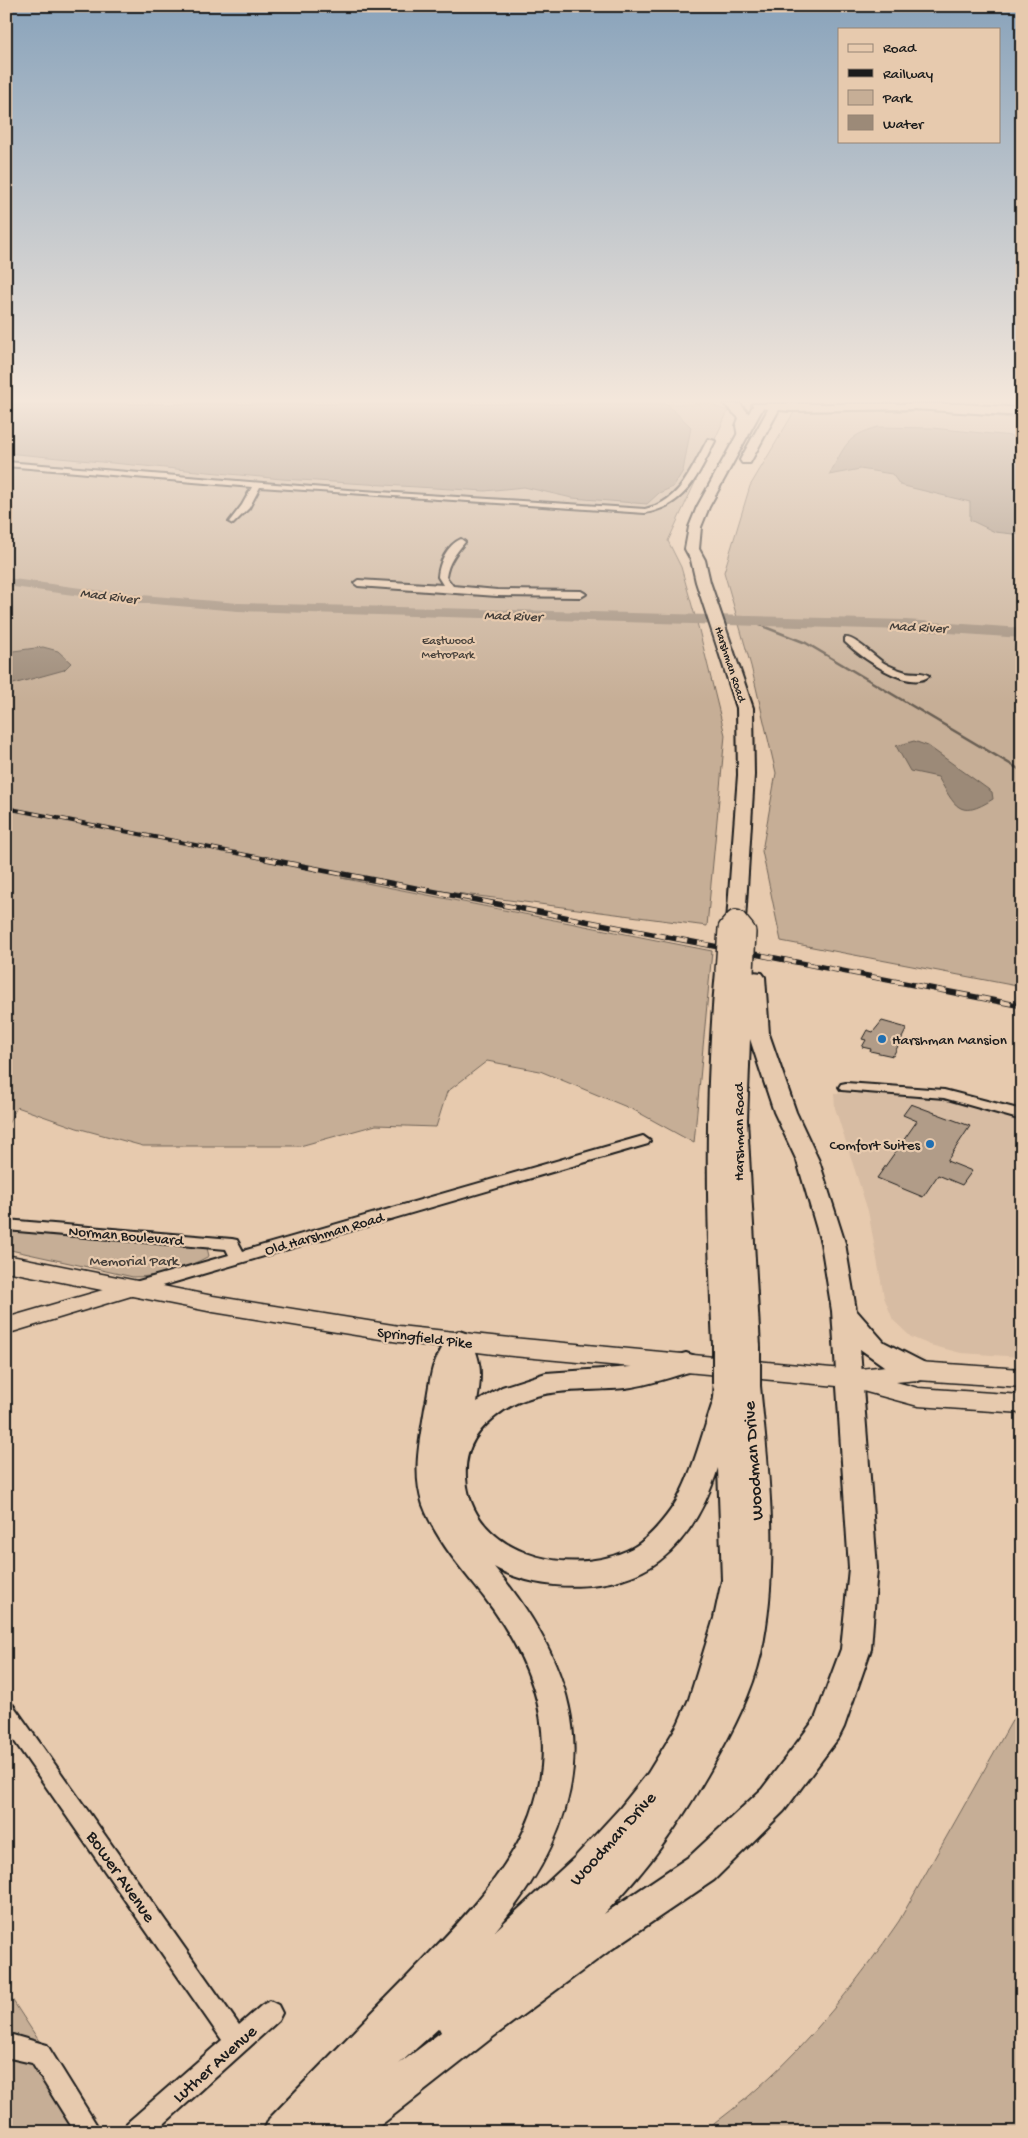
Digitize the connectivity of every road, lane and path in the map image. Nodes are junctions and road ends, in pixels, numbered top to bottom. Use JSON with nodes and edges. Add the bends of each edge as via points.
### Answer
{"nodes":[{"id":1,"x":247,"y":504,"type":"edge"},
{"id":2,"x":545,"y":504,"type":"edge"},
{"id":3,"x":668,"y":504,"type":"edge"},
{"id":4,"x":705,"y":504,"type":"edge"},
{"id":5,"x":720,"y":504,"type":"edge"},
{"id":6,"x":232,"y":522,"type":"dead end"},
{"id":7,"x":461,"y":542,"type":"dead end"},
{"id":8,"x":698,"y":560,"type":"junction"},
{"id":9,"x":358,"y":583,"type":"dead end"},
{"id":10,"x":450,"y":588,"type":"junction"},
{"id":11,"x":581,"y":594,"type":"dead end"},
{"id":12,"x":848,"y":640,"type":"dead end"},
{"id":13,"x":924,"y":676,"type":"dead end"},
{"id":14,"x":737,"y":898,"type":"junction"},
{"id":15,"x":741,"y":973,"type":"junction"},
{"id":16,"x":846,"y":1087,"type":"dead end"},
{"id":17,"x":1022,"y":1115,"type":"edge"},
{"id":18,"x":643,"y":1141,"type":"dead end"},
{"id":19,"x":6,"y":1225,"type":"edge"},
{"id":20,"x":238,"y":1258,"type":"junction"},
{"id":21,"x":6,"y":1263,"type":"edge"},
{"id":22,"x":134,"y":1288,"type":"junction"},
{"id":23,"x":844,"y":1311,"type":"junction"},
{"id":24,"x":6,"y":1326,"type":"edge"},
{"id":25,"x":459,"y":1341,"type":"junction"},
{"id":26,"x":686,"y":1363,"type":"junction"},
{"id":27,"x":918,"y":1371,"type":"junction"},
{"id":28,"x":848,"y":1378,"type":"junction"},
{"id":29,"x":1022,"y":1378,"type":"edge"},
{"id":30,"x":733,"y":1390,"type":"junction"},
{"id":31,"x":1022,"y":1404,"type":"edge"},
{"id":32,"x":452,"y":1461,"type":"junction"},
{"id":33,"x":6,"y":1712,"type":"edge"},
{"id":34,"x":270,"y":2013,"type":"dead end"},
{"id":35,"x":237,"y":2041,"type":"junction"},
{"id":36,"x":6,"y":2048,"type":"edge"},
{"id":37,"x":354,"y":2123,"type":"edge"},
{"id":38,"x":89,"y":2132,"type":"edge"},
{"id":39,"x":136,"y":2132,"type":"edge"},
{"id":40,"x":282,"y":2132,"type":"edge"},
{"id":41,"x":302,"y":2132,"type":"edge"}],
"edges":[{"from":1,"to":6,"type":"street"},
{"from":2,"to":3,"type":"street","via":[[650,511]]},
{"from":4,"to":8,"type":"main road","name":"Harshman Road","via":[[695,527],[692,549]]},
{"from":5,"to":8,"type":"main road","via":[[707,528],[704,548]]},
{"from":7,"to":10,"type":"street","via":[[443,567],[442,577]]},
{"from":8,"to":14,"type":"main road","name":"Harshman Road","via":[[745,708],[745,802]]},
{"from":9,"to":10,"type":"street"},
{"from":10,"to":11,"type":"street","via":[[497,593]]},
{"from":12,"to":13,"type":"street","via":[[880,663],[914,678]]},
{"from":14,"to":15,"type":"main road","name":"Harshman Road","bridge":true,"via":[[736,921],[745,932]]},
{"from":14,"to":15,"type":"main road","via":[[754,929]]},
{"from":15,"to":23,"type":"main road","via":[[785,1112],[808,1161],[834,1243]]},
{"from":15,"to":30,"type":"main road","name":"Harshman Road","bridge":true},
{"from":16,"to":17,"type":"street","via":[[944,1094]]},
{"from":18,"to":20,"type":"street","name":"Old Harshman Road"},
{"from":19,"to":20,"type":"street","name":"Norman Boulevard","via":[[232,1244]]},
{"from":20,"to":22,"type":"street","name":"Old Harshman Road"},
{"from":21,"to":22,"type":"main road","name":"Springfield Pike"},
{"from":22,"to":24,"type":"street","name":"Old Harshman Road"},
{"from":22,"to":25,"type":"main road","name":"Springfield Pike","via":[[381,1331]]},
{"from":23,"to":27,"type":"main road","via":[[873,1349]]},
{"from":23,"to":28,"type":"main road"},
{"from":25,"to":26,"type":"main road","name":"Springfield Pike"},
{"from":25,"to":32,"type":"main road","via":[[468,1364]]},
{"from":25,"to":40,"type":"main road","via":[[447,1362],[432,1445],[430,1472],[433,1491],[447,1525],[503,1598],[542,1667],[554,1699],[561,1738],[557,1776],[547,1814],[531,1849],[508,1886],[460,1946]]},
{"from":26,"to":28,"type":"main road","name":"Springfield Pike"},
{"from":26,"to":32,"type":"main road","via":[[636,1377],[546,1384],[508,1395],[475,1418],[460,1439]]},
{"from":27,"to":28,"type":"main road","name":"Springfield Pike"},
{"from":27,"to":29,"type":"main road","name":"Springfield Pike"},
{"from":28,"to":31,"type":"main road","name":"Springfield Pike","via":[[918,1397]]},
{"from":28,"to":37,"type":"main road","via":[[863,1568],[856,1649],[828,1727],[773,1800],[702,1868],[480,2024]]},
{"from":30,"to":32,"type":"main road","via":[[699,1488],[686,1512],[652,1549],[633,1562],[604,1572],[546,1573],[499,1554],[480,1540],[465,1522],[451,1482]]},
{"from":30,"to":37,"type":"main road","name":"Woodman Drive","via":[[757,1529],[753,1604],[746,1654],[722,1720],[677,1800],[631,1859],[576,1917]]},
{"from":30,"to":41,"type":"main road","name":"Woodman Drive","via":[[737,1580],[704,1699],[689,1734],[659,1784],[587,1869],[375,2061]]},
{"from":33,"to":35,"type":"street","name":"Bower Avenue"},
{"from":34,"to":35,"type":"street","name":"Luther Avenue"},
{"from":35,"to":39,"type":"street","name":"Luther Avenue"},
{"from":36,"to":38,"type":"street","via":[[38,2053]]}]}
